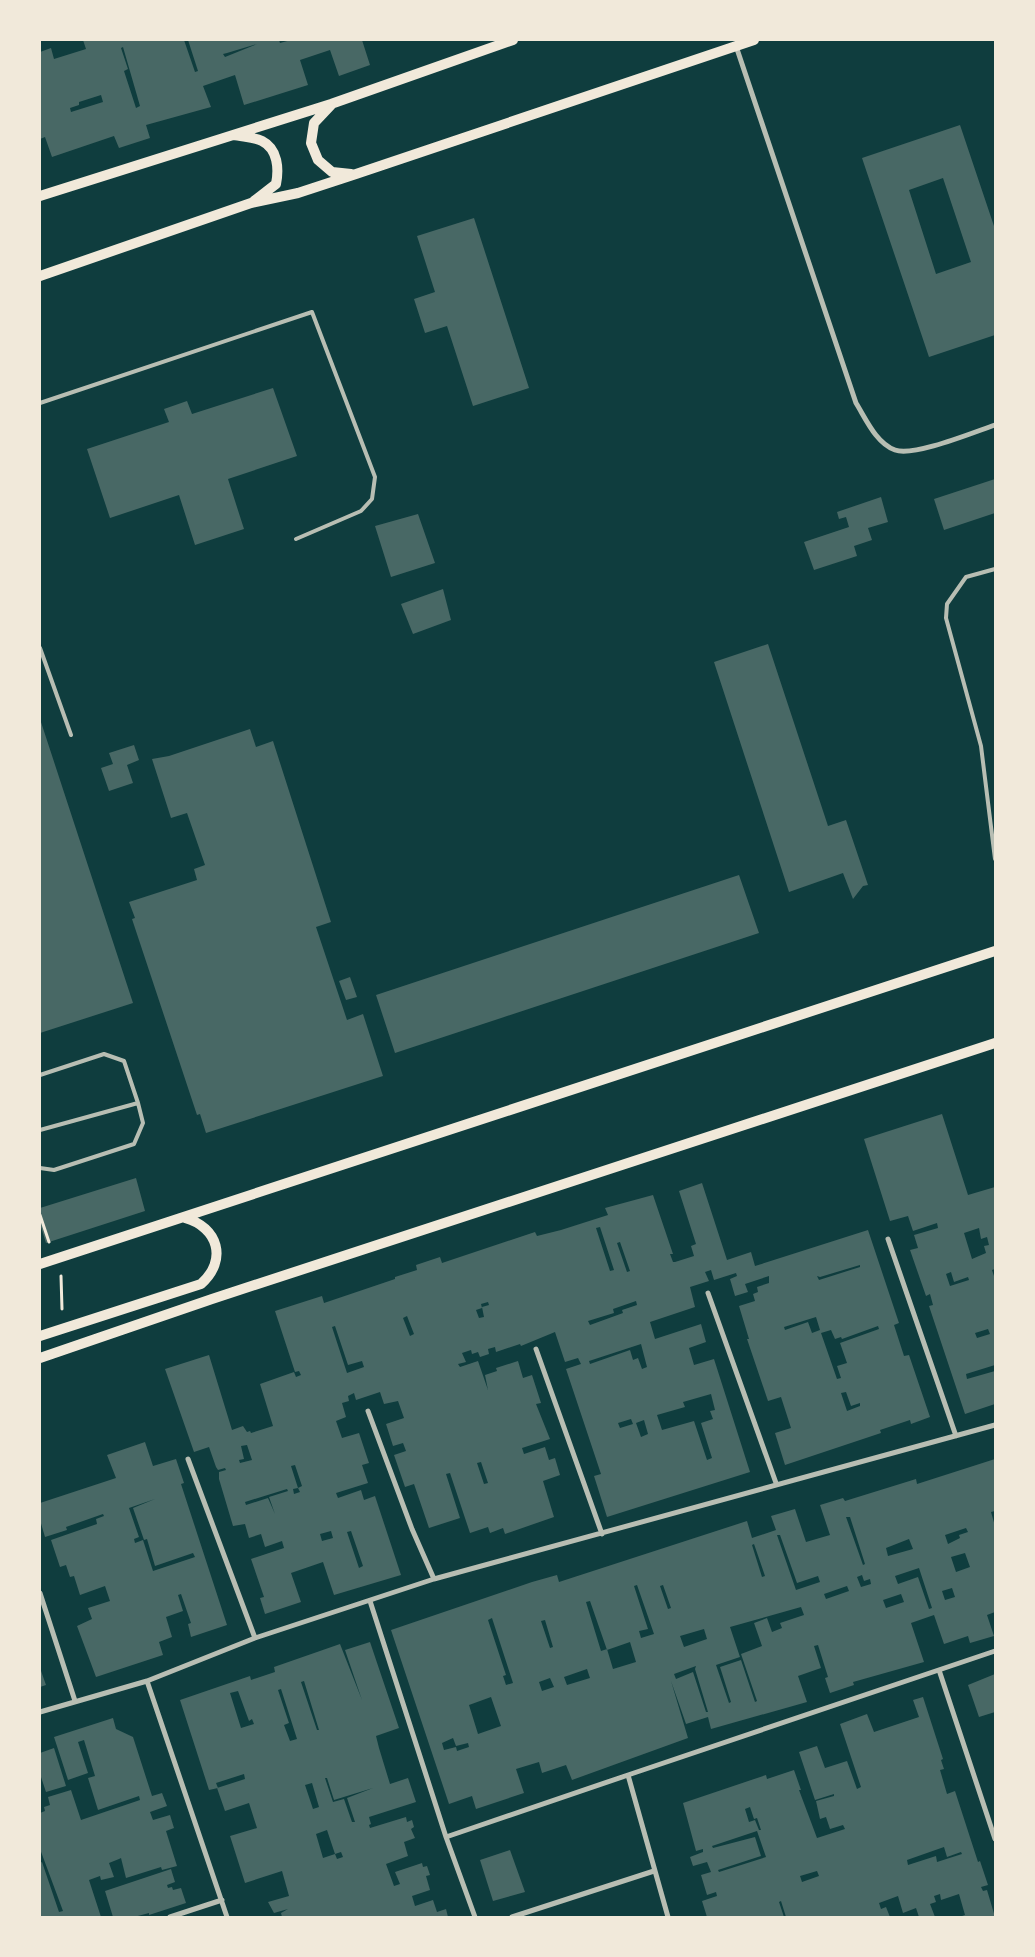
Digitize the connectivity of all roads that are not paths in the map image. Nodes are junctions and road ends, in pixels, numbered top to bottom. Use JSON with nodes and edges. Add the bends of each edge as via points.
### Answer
{"nodes":[{"id":1,"x":514,"y":40,"type":"edge"},
{"id":2,"x":754,"y":40,"type":"edge"},
{"id":3,"x":736,"y":46,"type":"junction"},
{"id":4,"x":331,"y":104,"type":"junction"},
{"id":5,"x":232,"y":135,"type":"junction"},
{"id":6,"x":356,"y":174,"type":"junction"},
{"id":7,"x":40,"y":196,"type":"edge"},
{"id":8,"x":251,"y":203,"type":"junction"},
{"id":9,"x":40,"y":276,"type":"edge"},
{"id":10,"x":40,"y":403,"type":"edge"},
{"id":11,"x":995,"y":425,"type":"edge"},
{"id":12,"x":296,"y":539,"type":"dead end"},
{"id":13,"x":995,"y":569,"type":"edge"},
{"id":14,"x":40,"y":648,"type":"edge"},
{"id":15,"x":71,"y":735,"type":"dead end"},
{"id":16,"x":995,"y":859,"type":"edge"},
{"id":17,"x":995,"y":951,"type":"edge"},
{"id":18,"x":995,"y":1043,"type":"edge"},
{"id":19,"x":40,"y":1075,"type":"edge"},
{"id":20,"x":138,"y":1103,"type":"junction"},
{"id":21,"x":40,"y":1130,"type":"edge"},
{"id":22,"x":40,"y":1168,"type":"edge"},
{"id":23,"x":185,"y":1218,"type":"junction"},
{"id":24,"x":888,"y":1238,"type":"dead end"},
{"id":25,"x":40,"y":1264,"type":"edge"},
{"id":26,"x":708,"y":1293,"type":"dead end"},
{"id":27,"x":40,"y":1336,"type":"edge"},
{"id":28,"x":536,"y":1349,"type":"dead end"},
{"id":29,"x":40,"y":1358,"type":"edge"},
{"id":30,"x":368,"y":1411,"type":"dead end"},
{"id":31,"x":995,"y":1425,"type":"edge"},
{"id":32,"x":956,"y":1436,"type":"junction"},
{"id":33,"x":188,"y":1459,"type":"dead end"},
{"id":34,"x":776,"y":1484,"type":"junction"},
{"id":35,"x":602,"y":1534,"type":"junction"},
{"id":36,"x":434,"y":1579,"type":"junction"},
{"id":37,"x":40,"y":1593,"type":"edge"},
{"id":38,"x":370,"y":1601,"type":"junction"},
{"id":39,"x":255,"y":1638,"type":"junction"},
{"id":40,"x":995,"y":1651,"type":"edge"},
{"id":41,"x":939,"y":1670,"type":"junction"},
{"id":42,"x":147,"y":1681,"type":"junction"},
{"id":43,"x":75,"y":1701,"type":"junction"},
{"id":44,"x":40,"y":1712,"type":"edge"},
{"id":45,"x":628,"y":1776,"type":"junction"},
{"id":46,"x":446,"y":1837,"type":"junction"},
{"id":47,"x":995,"y":1839,"type":"edge"},
{"id":48,"x":654,"y":1871,"type":"junction"},
{"id":49,"x":222,"y":1900,"type":"junction"},
{"id":50,"x":170,"y":1917,"type":"edge"},
{"id":51,"x":227,"y":1917,"type":"edge"},
{"id":52,"x":475,"y":1917,"type":"edge"},
{"id":53,"x":512,"y":1917,"type":"edge"},
{"id":54,"x":668,"y":1917,"type":"edge"}],
"edges":[{"from":1,"to":4,"type":"main road"},
{"from":2,"to":3,"type":"main road"},
{"from":3,"to":6,"type":"main road"},
{"from":3,"to":11,"type":"street","via":[[856,403],[878,437],[896,450],[924,449]]},
{"from":4,"to":5,"type":"main road"},
{"from":4,"to":6,"type":"main road","via":[[314,123],[311,143],[318,160],[332,172]]},
{"from":5,"to":7,"type":"main road"},
{"from":5,"to":8,"type":"main road","via":[[262,141],[273,153],[279,167],[276,184]]},
{"from":6,"to":8,"type":"main road","via":[[298,193]]},
{"from":8,"to":9,"type":"main road"},
{"from":10,"to":12,"type":"lane","via":[[312,312],[375,477],[372,499],[361,511]]},
{"from":13,"to":16,"type":"lane","via":[[966,577],[947,604],[946,618],[981,746]]},
{"from":14,"to":15,"type":"lane"},
{"from":17,"to":23,"type":"main road"},
{"from":18,"to":29,"type":"main road","via":[[231,1292]]},
{"from":19,"to":20,"type":"lane","via":[[104,1054],[124,1061]]},
{"from":20,"to":21,"type":"lane"},
{"from":20,"to":22,"type":"lane","via":[[144,1123],[134,1144],[54,1170]]},
{"from":23,"to":25,"type":"main road"},
{"from":23,"to":27,"type":"main road","via":[[206,1228],[217,1249],[213,1269],[201,1284]]},
{"from":24,"to":32,"type":"street"},
{"from":26,"to":34,"type":"street"},
{"from":28,"to":35,"type":"street"},
{"from":30,"to":36,"type":"street"},
{"from":31,"to":32,"type":"street"},
{"from":32,"to":34,"type":"street"},
{"from":33,"to":39,"type":"street"},
{"from":34,"to":35,"type":"street"},
{"from":35,"to":36,"type":"street"},
{"from":36,"to":38,"type":"street"},
{"from":37,"to":43,"type":"street"},
{"from":38,"to":39,"type":"street"},
{"from":38,"to":46,"type":"street"},
{"from":39,"to":42,"type":"street"},
{"from":40,"to":41,"type":"street"},
{"from":41,"to":45,"type":"street"},
{"from":41,"to":47,"type":"street"},
{"from":42,"to":43,"type":"street"},
{"from":42,"to":49,"type":"street"},
{"from":43,"to":44,"type":"street"},
{"from":45,"to":46,"type":"street"},
{"from":45,"to":48,"type":"street"},
{"from":46,"to":52,"type":"street"},
{"from":48,"to":53,"type":"street"},
{"from":48,"to":54,"type":"street"},
{"from":49,"to":50,"type":"street"},
{"from":49,"to":51,"type":"street"}]}
